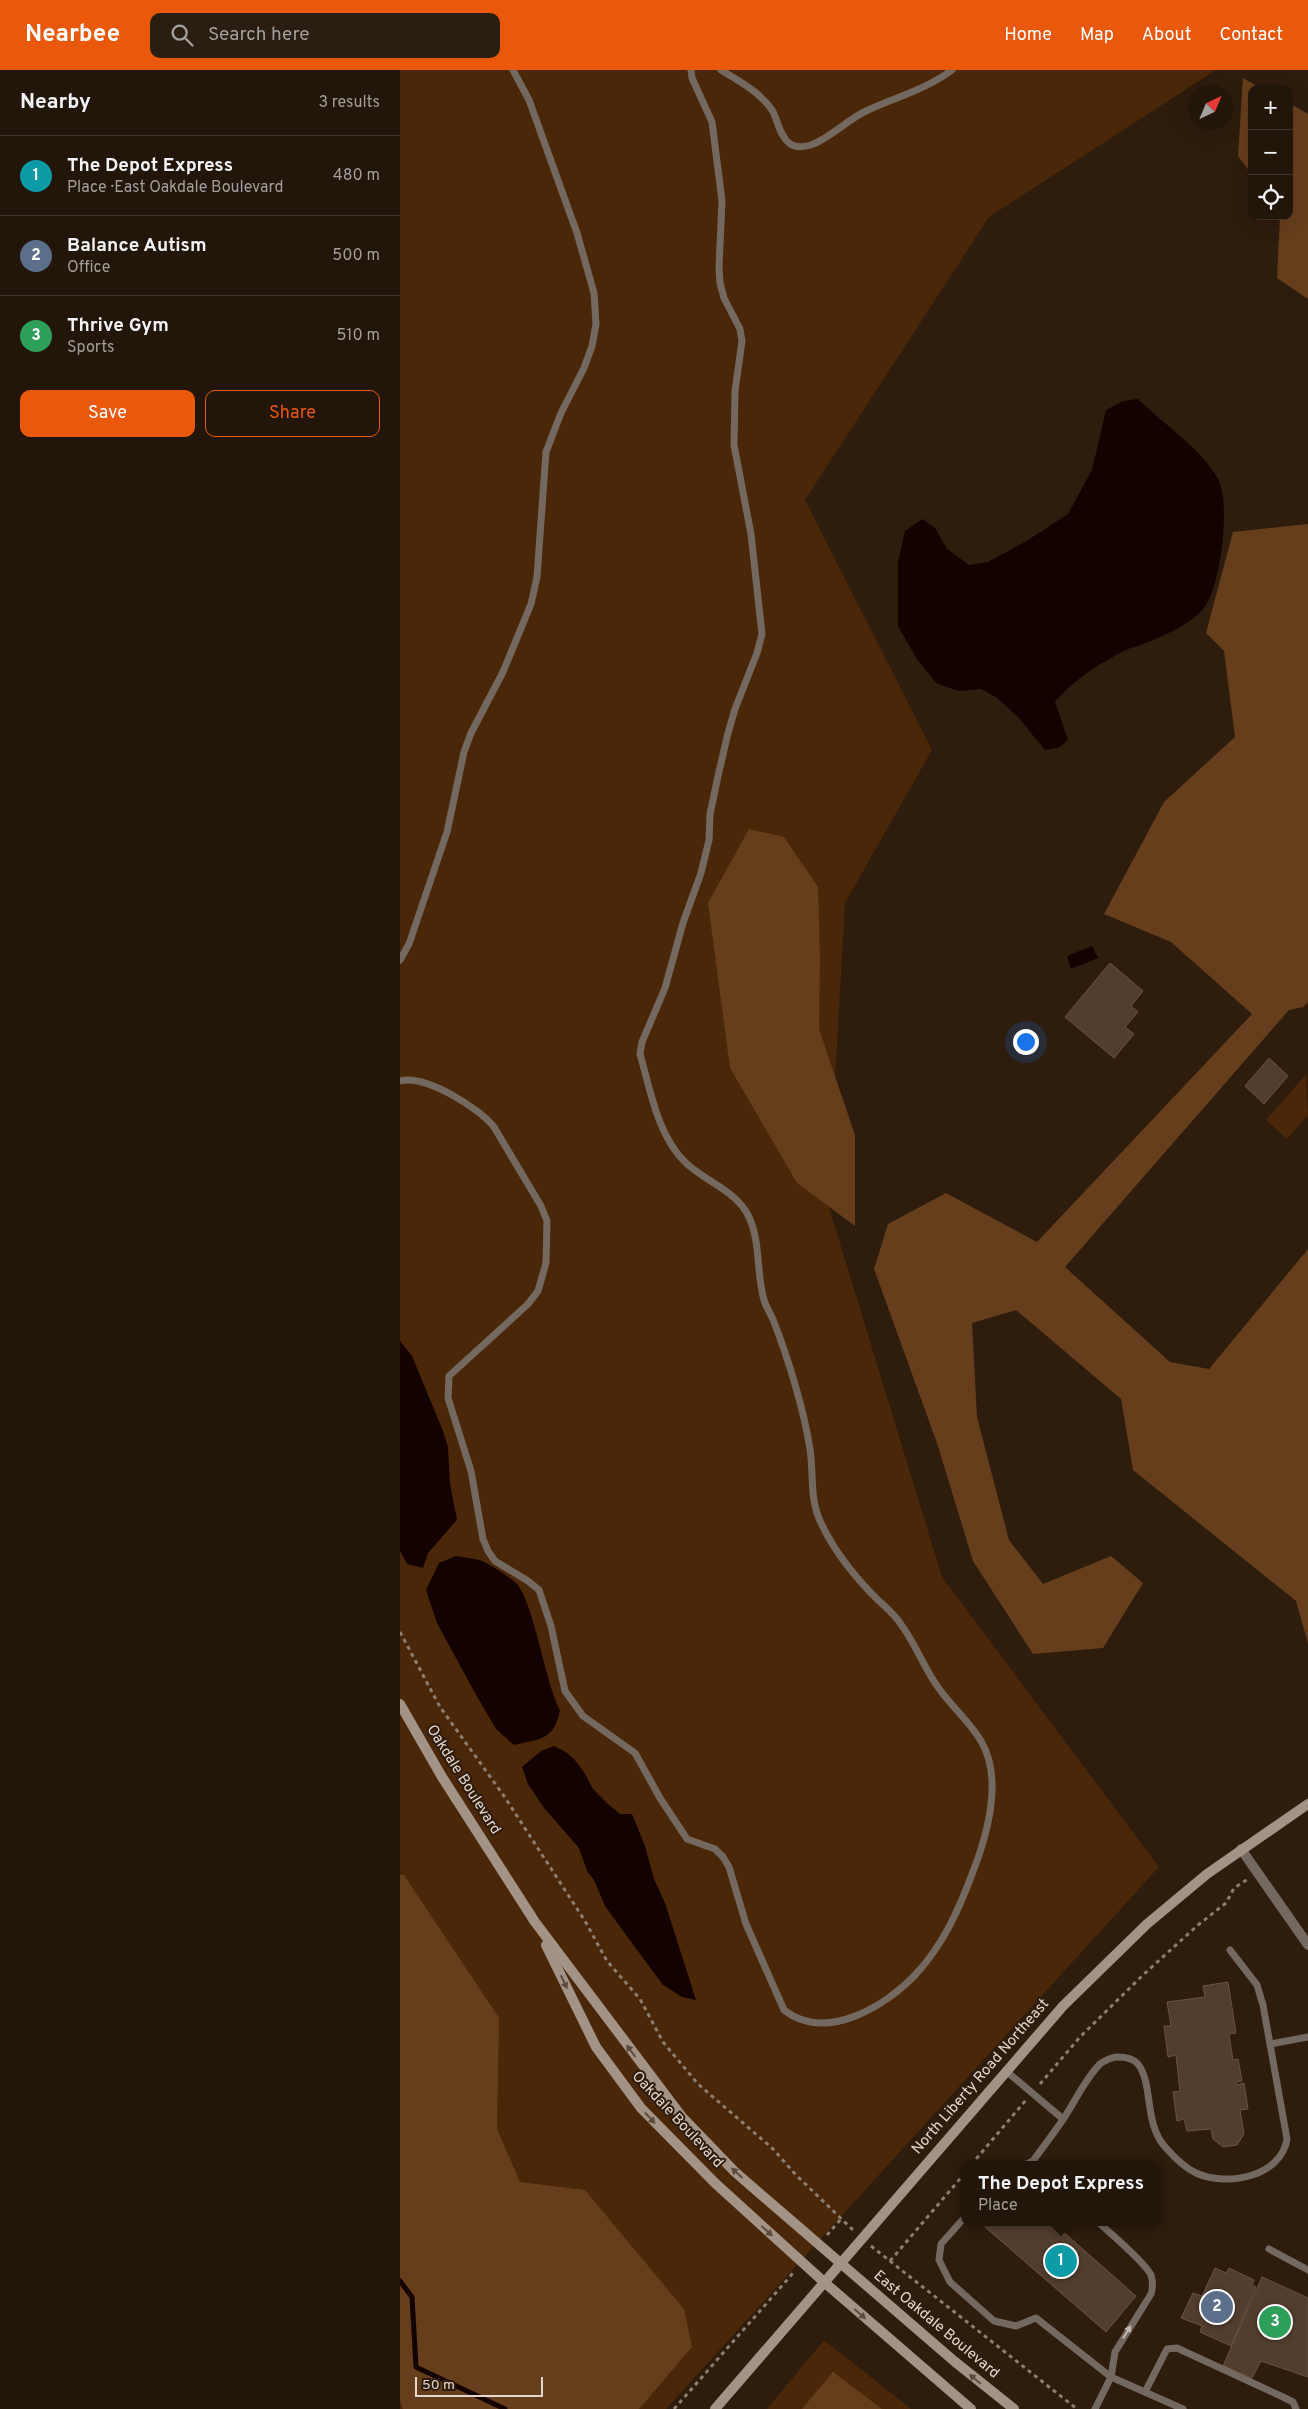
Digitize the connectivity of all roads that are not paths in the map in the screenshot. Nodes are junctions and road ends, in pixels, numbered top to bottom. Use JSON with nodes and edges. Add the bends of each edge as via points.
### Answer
{"nodes":[{"id":1,"x":513,"y":70,"type":"edge"},
{"id":2,"x":691,"y":70,"type":"edge"},
{"id":3,"x":721,"y":70,"type":"edge"},
{"id":4,"x":952,"y":70,"type":"edge"},
{"id":5,"x":400,"y":960,"type":"edge"},
{"id":6,"x":402,"y":1079,"type":"edge"},
{"id":7,"x":400,"y":1704,"type":"edge"},
{"id":8,"x":1308,"y":1804,"type":"edge"},
{"id":9,"x":1241,"y":1849,"type":"junction"},
{"id":10,"x":536,"y":1922,"type":"junction"},
{"id":11,"x":1305,"y":1935,"type":"edge"},
{"id":12,"x":1308,"y":1945,"type":"edge"},
{"id":13,"x":1230,"y":1950,"type":"dead end"},
{"id":14,"x":1308,"y":2037,"type":"edge"},
{"id":15,"x":1270,"y":2044,"type":"junction"},
{"id":16,"x":1006,"y":2072,"type":"junction"},
{"id":17,"x":1064,"y":2119,"type":"junction"},
{"id":18,"x":1036,"y":2161,"type":"edge"},
{"id":19,"x":961,"y":2222,"type":"edge"},
{"id":20,"x":1102,"y":2226,"type":"edge"},
{"id":21,"x":1269,"y":2249,"type":"dead end"},
{"id":22,"x":840,"y":2263,"type":"junction"},
{"id":23,"x":1308,"y":2270,"type":"edge"},
{"id":24,"x":824,"y":2282,"type":"junction"},
{"id":25,"x":1111,"y":2377,"type":"junction"},
{"id":26,"x":1144,"y":2392,"type":"junction"},
{"id":27,"x":715,"y":2409,"type":"edge"},
{"id":28,"x":971,"y":2409,"type":"edge"},
{"id":29,"x":1014,"y":2409,"type":"edge"},
{"id":30,"x":1095,"y":2409,"type":"edge"},
{"id":31,"x":1183,"y":2409,"type":"edge"},
{"id":32,"x":1296,"y":2409,"type":"edge"}],
"edges":[{"from":1,"to":5,"type":"lane","via":[[529,100],[577,233],[594,293],[596,324],[584,368],[546,452],[537,577],[531,604],[504,672],[466,746],[447,832],[409,944]]},
{"from":2,"to":6,"type":"lane","via":[[712,122],[722,201],[720,283],[742,341],[735,391],[734,445],[762,615],[762,634],[728,733],[701,872],[665,988],[640,1054],[662,1124],[678,1153],[687,1164],[741,1203],[749,1217],[759,1251],[760,1284],[765,1303],[804,1419],[810,1450],[811,1486],[820,1523],[854,1574],[901,1624],[930,1677],[984,1745],[990,1765],[990,1814],[980,1855],[959,1908],[920,1970],[879,2004],[835,2022],[805,2021],[784,2010],[746,1924],[723,1857],[715,1849],[687,1839],[635,1753],[583,1716],[573,1705],[565,1691],[540,1590],[495,1561],[488,1551],[471,1471],[447,1386],[458,1367],[492,1339],[538,1291],[546,1263],[547,1221],[486,1116],[437,1088]]},
{"from":3,"to":4,"type":"lane","via":[[753,90],[772,110],[789,144],[802,147],[813,145],[866,112]]},
{"from":7,"to":10,"type":"main road","name":"Oakdale Boulevard","via":[[442,1777]]},
{"from":8,"to":9,"type":"main road","name":"North Liberty Road Northeast"},
{"from":9,"to":11,"type":"street"},
{"from":9,"to":16,"type":"main road","name":"North Liberty Road Northeast","via":[[1118,1950],[1063,2006]]},
{"from":22,"to":10,"type":"main road","name":"Oakdale Boulevard","one_way":true,"via":[[735,2172],[682,2117]]},
{"from":10,"to":24,"type":"main road","name":"Oakdale Boulevard","one_way":true,"via":[[596,2048],[641,2108],[715,2183]]},
{"from":11,"to":12,"type":"street"},
{"from":13,"to":15,"type":"lane","via":[[1257,1985]]},
{"from":14,"to":15,"type":"lane"},
{"from":15,"to":17,"type":"lane","via":[[1287,2138],[1278,2159],[1256,2174],[1217,2179],[1196,2173],[1179,2162],[1156,2135],[1143,2075],[1138,2063],[1129,2058],[1115,2057],[1102,2063],[1090,2076]]},
{"from":16,"to":17,"type":"lane"},
{"from":16,"to":22,"type":"main road","name":"North Liberty Road Northeast"},
{"from":17,"to":18,"type":"lane"},
{"from":19,"to":25,"type":"lane","via":[[941,2244],[939,2260],[950,2282],[994,2320],[1016,2326],[1036,2318]]},
{"from":25,"to":20,"type":"lane","one_way":true,"via":[[1115,2352],[1153,2286],[1151,2274]]},
{"from":21,"to":23,"type":"lane"},
{"from":22,"to":24,"type":"main road","name":"North Liberty Road Northeast"},
{"from":29,"to":22,"type":"main road","name":"East Oakdale Boulevard","one_way":true},
{"from":24,"to":27,"type":"main road","name":"North Liberty Road Northeast"},
{"from":24,"to":28,"type":"main road","one_way":true},
{"from":25,"to":26,"type":"lane"},
{"from":25,"to":30,"type":"lane"},
{"from":26,"to":31,"type":"lane"},
{"from":26,"to":32,"type":"lane","via":[[1167,2349],[1176,2348],[1294,2402]]}]}
